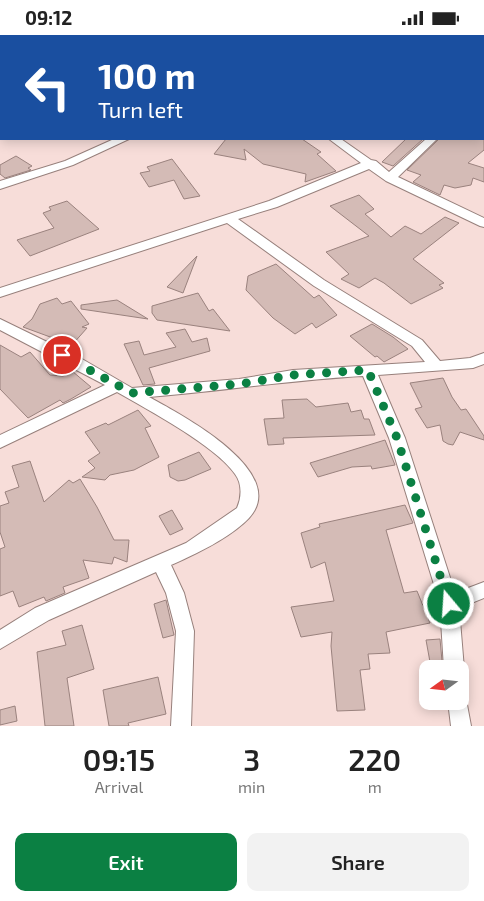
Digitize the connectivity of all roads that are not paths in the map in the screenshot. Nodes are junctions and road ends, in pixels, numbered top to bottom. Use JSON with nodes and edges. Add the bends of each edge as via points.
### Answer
{"nodes":[{"id":1,"x":121,"y":140,"type":"edge"},
{"id":2,"x":336,"y":140,"type":"edge"},
{"id":3,"x":431,"y":140,"type":"edge"},
{"id":4,"x":372,"y":163,"type":"junction"},
{"id":5,"x":390,"y":178,"type":"junction"},
{"id":6,"x":0,"y":185,"type":"edge"},
{"id":7,"x":252,"y":211,"type":"junction"},
{"id":8,"x":228,"y":218,"type":"junction"},
{"id":9,"x":484,"y":223,"type":"edge"},
{"id":10,"x":251,"y":237,"type":"junction"},
{"id":11,"x":0,"y":293,"type":"edge"},
{"id":12,"x":0,"y":324,"type":"edge"},
{"id":13,"x":484,"y":357,"type":"edge"},
{"id":14,"x":424,"y":361,"type":"junction"},
{"id":15,"x":368,"y":370,"type":"junction"},
{"id":16,"x":118,"y":386,"type":"junction"},
{"id":17,"x":179,"y":390,"type":"junction"},
{"id":18,"x":132,"y":393,"type":"junction"},
{"id":19,"x":166,"y":414,"type":"junction"},
{"id":20,"x":0,"y":442,"type":"edge"},
{"id":21,"x":160,"y":562,"type":"junction"},
{"id":22,"x":484,"y":590,"type":"edge"},
{"id":23,"x":449,"y":604,"type":"junction"},
{"id":24,"x":0,"y":640,"type":"edge"},
{"id":25,"x":453,"y":660,"type":"edge"},
{"id":26,"x":459,"y":710,"type":"edge"},
{"id":27,"x":181,"y":726,"type":"edge"},
{"id":28,"x":461,"y":726,"type":"edge"}],
"edges":[{"from":1,"to":6,"type":"street","via":[[70,163]]},
{"from":2,"to":4,"type":"street"},
{"from":3,"to":5,"type":"street"},
{"from":4,"to":5,"type":"street"},
{"from":4,"to":7,"type":"street"},
{"from":5,"to":9,"type":"street"},
{"from":7,"to":8,"type":"street"},
{"from":7,"to":10,"type":"street"},
{"from":8,"to":10,"type":"street"},
{"from":8,"to":11,"type":"street"},
{"from":10,"to":14,"type":"street","via":[[319,283],[403,333]]},
{"from":12,"to":16,"type":"street"},
{"from":13,"to":14,"type":"street","via":[[473,363],[437,367]]},
{"from":14,"to":15,"type":"street"},
{"from":15,"to":17,"type":"street","via":[[293,375]]},
{"from":15,"to":23,"type":"street","via":[[397,438]]},
{"from":16,"to":18,"type":"street"},
{"from":16,"to":20,"type":"street"},
{"from":17,"to":18,"type":"street"},
{"from":17,"to":19,"type":"street"},
{"from":18,"to":19,"type":"street"},
{"from":19,"to":21,"type":"street","via":[[230,457],[249,485],[244,512],[192,548]]},
{"from":21,"to":24,"type":"street","via":[[42,614]]},
{"from":21,"to":27,"type":"street","via":[[175,593],[185,631]]},
{"from":22,"to":23,"type":"street"},
{"from":23,"to":25,"type":"street"},
{"from":26,"to":28,"type":"street"}]}
